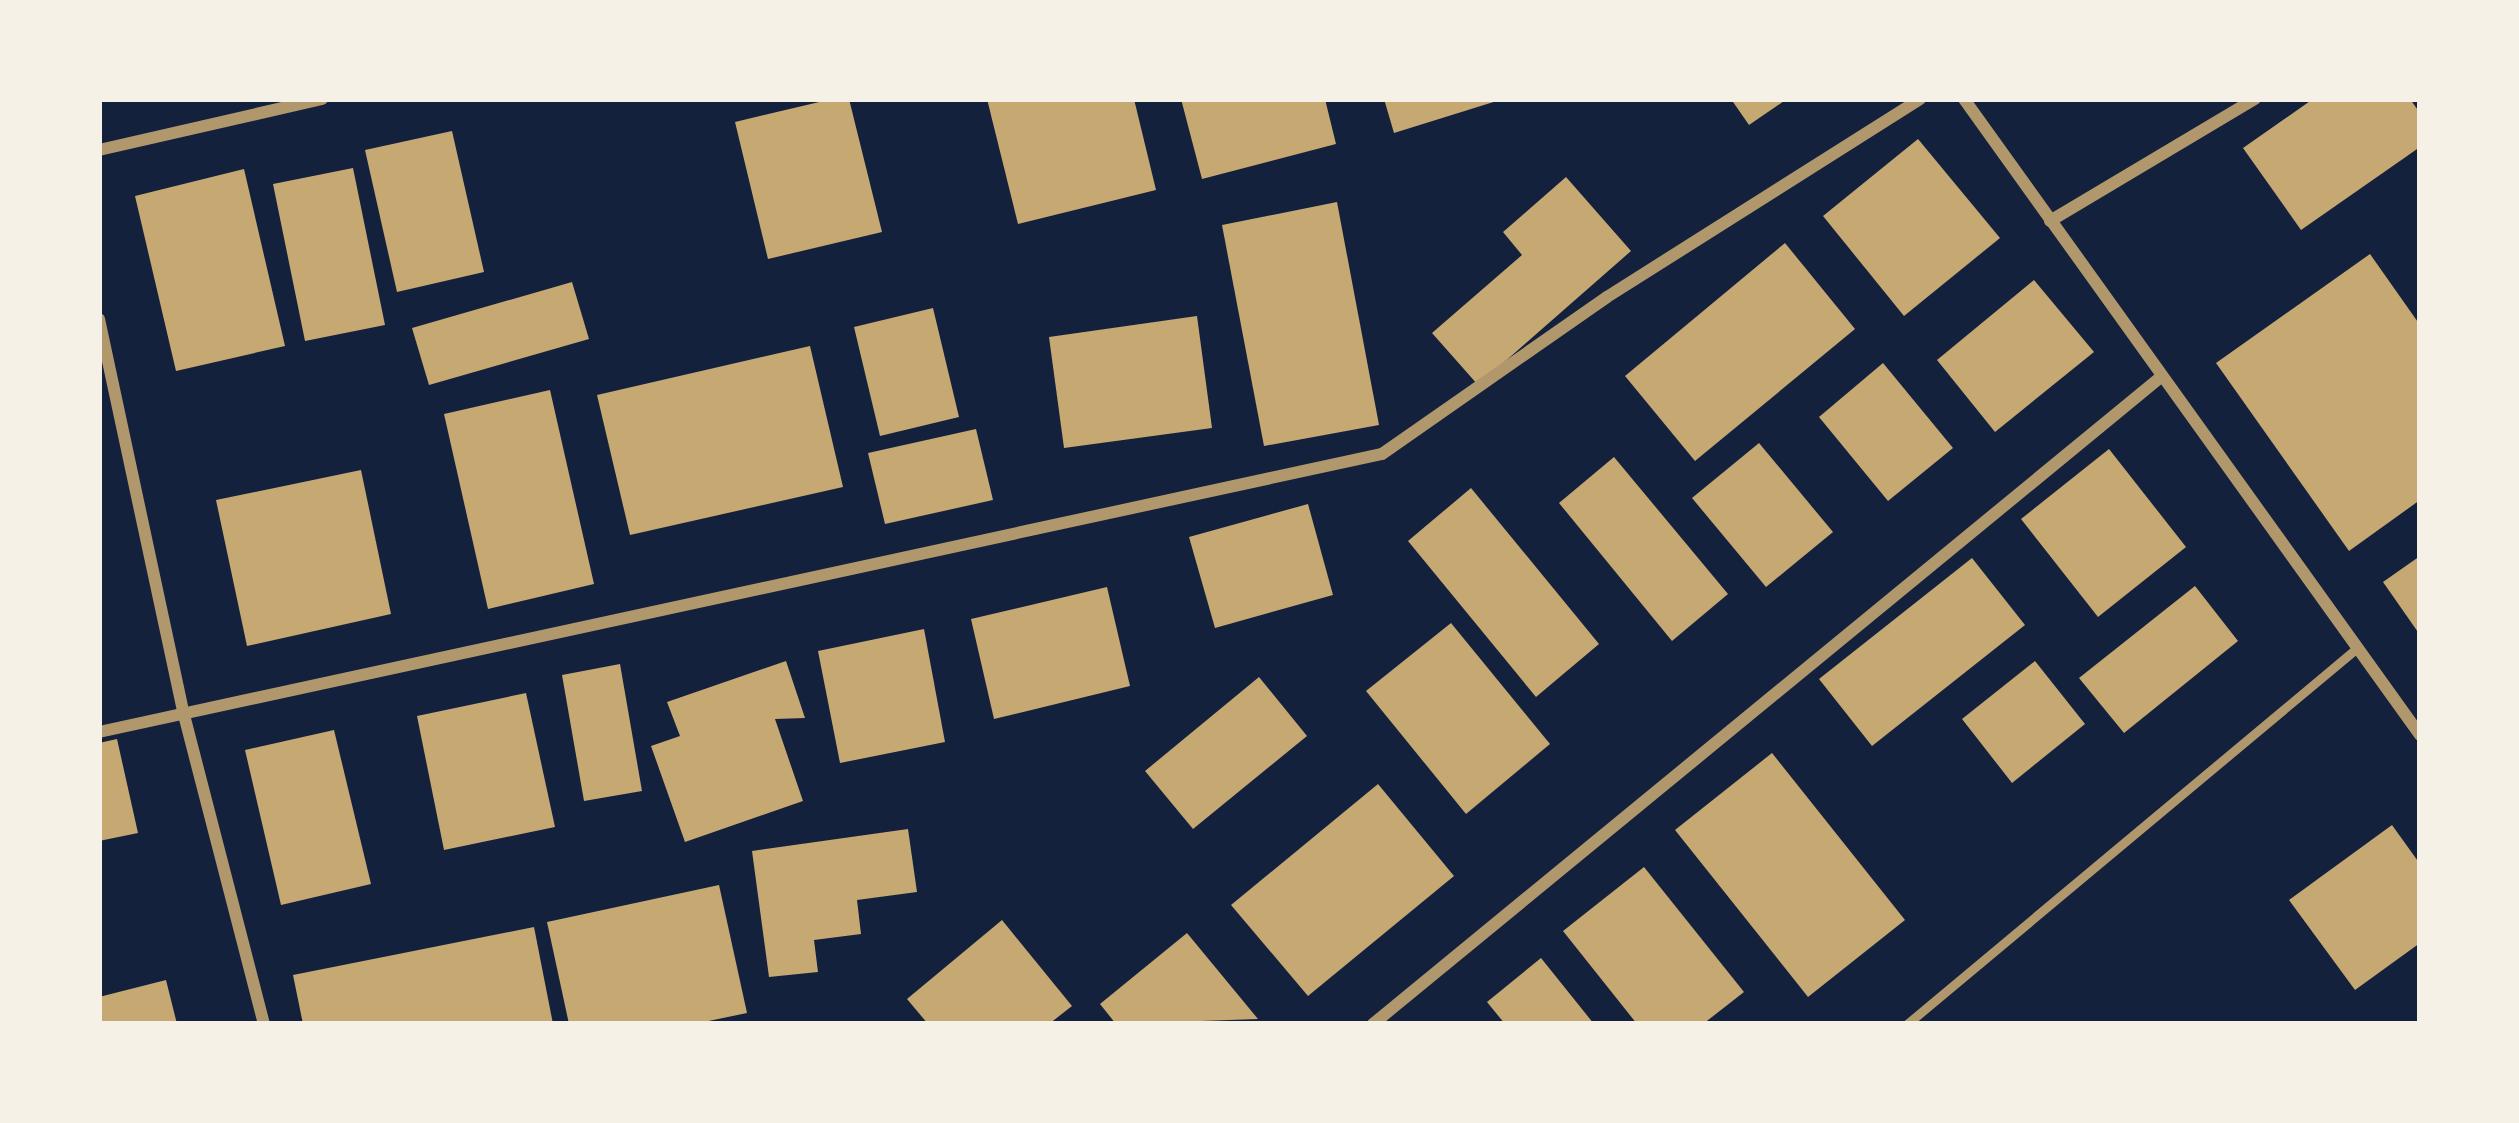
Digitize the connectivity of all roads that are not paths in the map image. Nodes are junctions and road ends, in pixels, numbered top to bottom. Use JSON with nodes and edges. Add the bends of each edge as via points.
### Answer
{"nodes":[{"id":1,"x":322,"y":99,"type":"edge"},
{"id":2,"x":1920,"y":99,"type":"edge"},
{"id":3,"x":1964,"y":99,"type":"edge"},
{"id":4,"x":2255,"y":99,"type":"edge"},
{"id":5,"x":99,"y":150,"type":"edge"},
{"id":6,"x":2050,"y":221,"type":"junction"},
{"id":7,"x":99,"y":320,"type":"edge"},
{"id":8,"x":2161,"y":377,"type":"junction"},
{"id":9,"x":2357,"y":648,"type":"junction"},
{"id":10,"x":183,"y":712,"type":"junction"},
{"id":11,"x":99,"y":732,"type":"edge"},
{"id":12,"x":2420,"y":735,"type":"edge"},
{"id":13,"x":264,"y":1024,"type":"edge"},
{"id":14,"x":1372,"y":1024,"type":"edge"},
{"id":15,"x":1907,"y":1024,"type":"edge"}],
"edges":[{"from":1,"to":5,"type":"street"},
{"from":2,"to":10,"type":"street","via":[[1607,297],[1382,454]]},
{"from":3,"to":6,"type":"street"},
{"from":4,"to":6,"type":"street"},
{"from":6,"to":8,"type":"street"},
{"from":7,"to":10,"type":"street"},
{"from":8,"to":9,"type":"street"},
{"from":8,"to":14,"type":"street"},
{"from":9,"to":12,"type":"street"},
{"from":9,"to":15,"type":"lane"},
{"from":10,"to":11,"type":"street"},
{"from":10,"to":13,"type":"street"}]}
